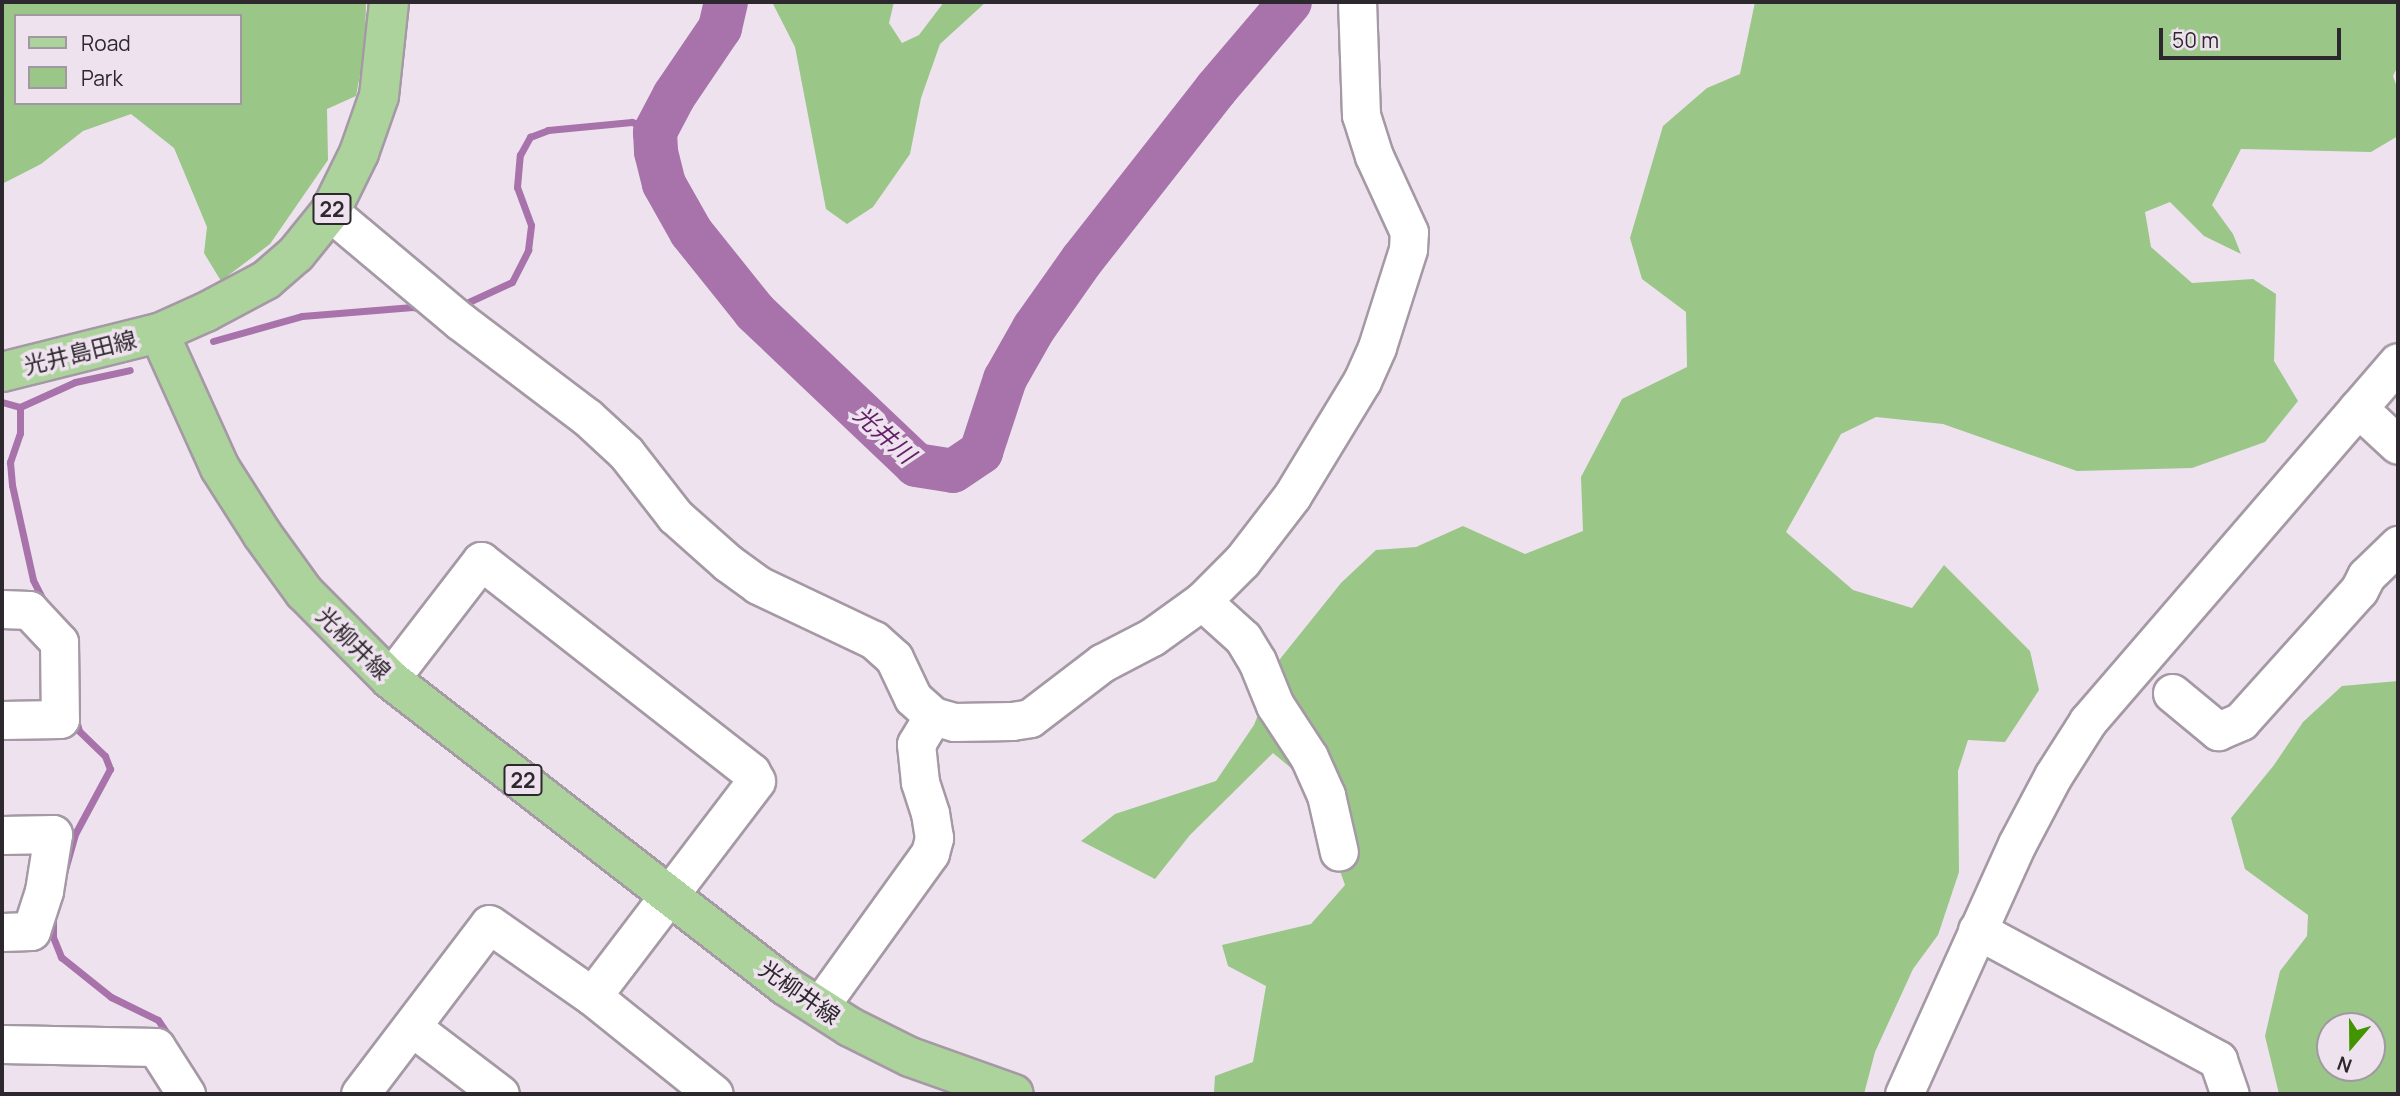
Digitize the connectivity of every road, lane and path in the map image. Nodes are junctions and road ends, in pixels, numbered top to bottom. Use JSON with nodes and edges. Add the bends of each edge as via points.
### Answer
{"nodes":[{"id":1,"x":389,"y":2,"type":"edge"},
{"id":2,"x":1357,"y":2,"type":"edge"},
{"id":3,"x":330,"y":212,"type":"junction"},
{"id":4,"x":159,"y":333,"type":"junction"},
{"id":5,"x":2398,"y":362,"type":"edge"},
{"id":6,"x":2,"y":372,"type":"edge"},
{"id":7,"x":2358,"y":408,"type":"junction"},
{"id":8,"x":2398,"y":445,"type":"edge"},
{"id":9,"x":2398,"y":545,"type":"edge"},
{"id":10,"x":1202,"y":601,"type":"junction"},
{"id":11,"x":2,"y":609,"type":"edge"},
{"id":12,"x":390,"y":679,"type":"junction"},
{"id":13,"x":2172,"y":693,"type":"dead end"},
{"id":14,"x":933,"y":716,"type":"junction"},
{"id":15,"x":2,"y":720,"type":"edge"},
{"id":16,"x":2,"y":835,"type":"edge"},
{"id":17,"x":1339,"y":852,"type":"dead end"},
{"id":18,"x":669,"y":892,"type":"junction"},
{"id":19,"x":1977,"y":930,"type":"junction"},
{"id":20,"x":2,"y":932,"type":"edge"},
{"id":21,"x":592,"y":996,"type":"junction"},
{"id":22,"x":820,"y":1007,"type":"junction"},
{"id":23,"x":413,"y":1028,"type":"junction"},
{"id":24,"x":2,"y":1044,"type":"edge"},
{"id":25,"x":186,"y":1094,"type":"edge"},
{"id":26,"x":360,"y":1094,"type":"edge"},
{"id":27,"x":500,"y":1094,"type":"edge"},
{"id":28,"x":714,"y":1094,"type":"edge"},
{"id":29,"x":1014,"y":1094,"type":"edge"},
{"id":30,"x":1904,"y":1094,"type":"edge"},
{"id":31,"x":2230,"y":1094,"type":"edge"}],
"edges":[{"from":1,"to":3,"type":"main road","number":"22","via":[[379,96],[359,153]]},
{"from":2,"to":10,"type":"street","via":[[1361,115],[1374,156],[1409,232],[1408,249],[1362,381],[1292,496],[1242,561]]},
{"from":3,"to":4,"type":"main road","number":"22","via":[[296,254],[266,280]]},
{"from":3,"to":14,"type":"street","via":[[587,416],[626,453],[676,516],[728,563],[758,584],[874,640],[894,658],[913,698]]},
{"from":4,"to":6,"type":"main road","name":"光井島田線"},
{"from":4,"to":12,"type":"main road","name":"光柳井線","number":"22","via":[[220,468],[262,534],[304,592]]},
{"from":5,"to":7,"type":"street"},
{"from":7,"to":8,"type":"street"},
{"from":7,"to":19,"type":"street","via":[[2088,721],[2053,776]]},
{"from":9,"to":13,"type":"street","via":[[2241,721],[2218,732]]},
{"from":10,"to":14,"type":"street","via":[[1152,637],[1102,663],[1030,718],[954,722]]},
{"from":10,"to":17,"type":"street","via":[[1243,638],[1257,661],[1275,705],[1309,757],[1326,795]]},
{"from":11,"to":15,"type":"street","via":[[29,610],[59,642],[60,719]]},
{"from":12,"to":18,"type":"main road","name":"光柳井線","number":"22"},
{"from":12,"to":18,"type":"street","via":[[481,561],[586,640],[751,772],[756,781]]},
{"from":14,"to":22,"type":"street","via":[[916,744],[920,782],[930,813],[930,853]]},
{"from":16,"to":20,"type":"street","via":[[53,834],[44,891],[31,932]]},
{"from":18,"to":21,"type":"street"},
{"from":18,"to":22,"type":"main road","name":"光柳井線","number":"22","via":[[786,986]]},
{"from":19,"to":30,"type":"street"},
{"from":19,"to":31,"type":"street","via":[[2218,1060]]},
{"from":21,"to":23,"type":"street","via":[[489,924]]},
{"from":21,"to":28,"type":"street"},
{"from":22,"to":29,"type":"main road","name":"光柳井線","number":"22","via":[[910,1057]]},
{"from":23,"to":26,"type":"street"},
{"from":23,"to":27,"type":"street"},
{"from":24,"to":25,"type":"street","via":[[156,1047]]}]}
